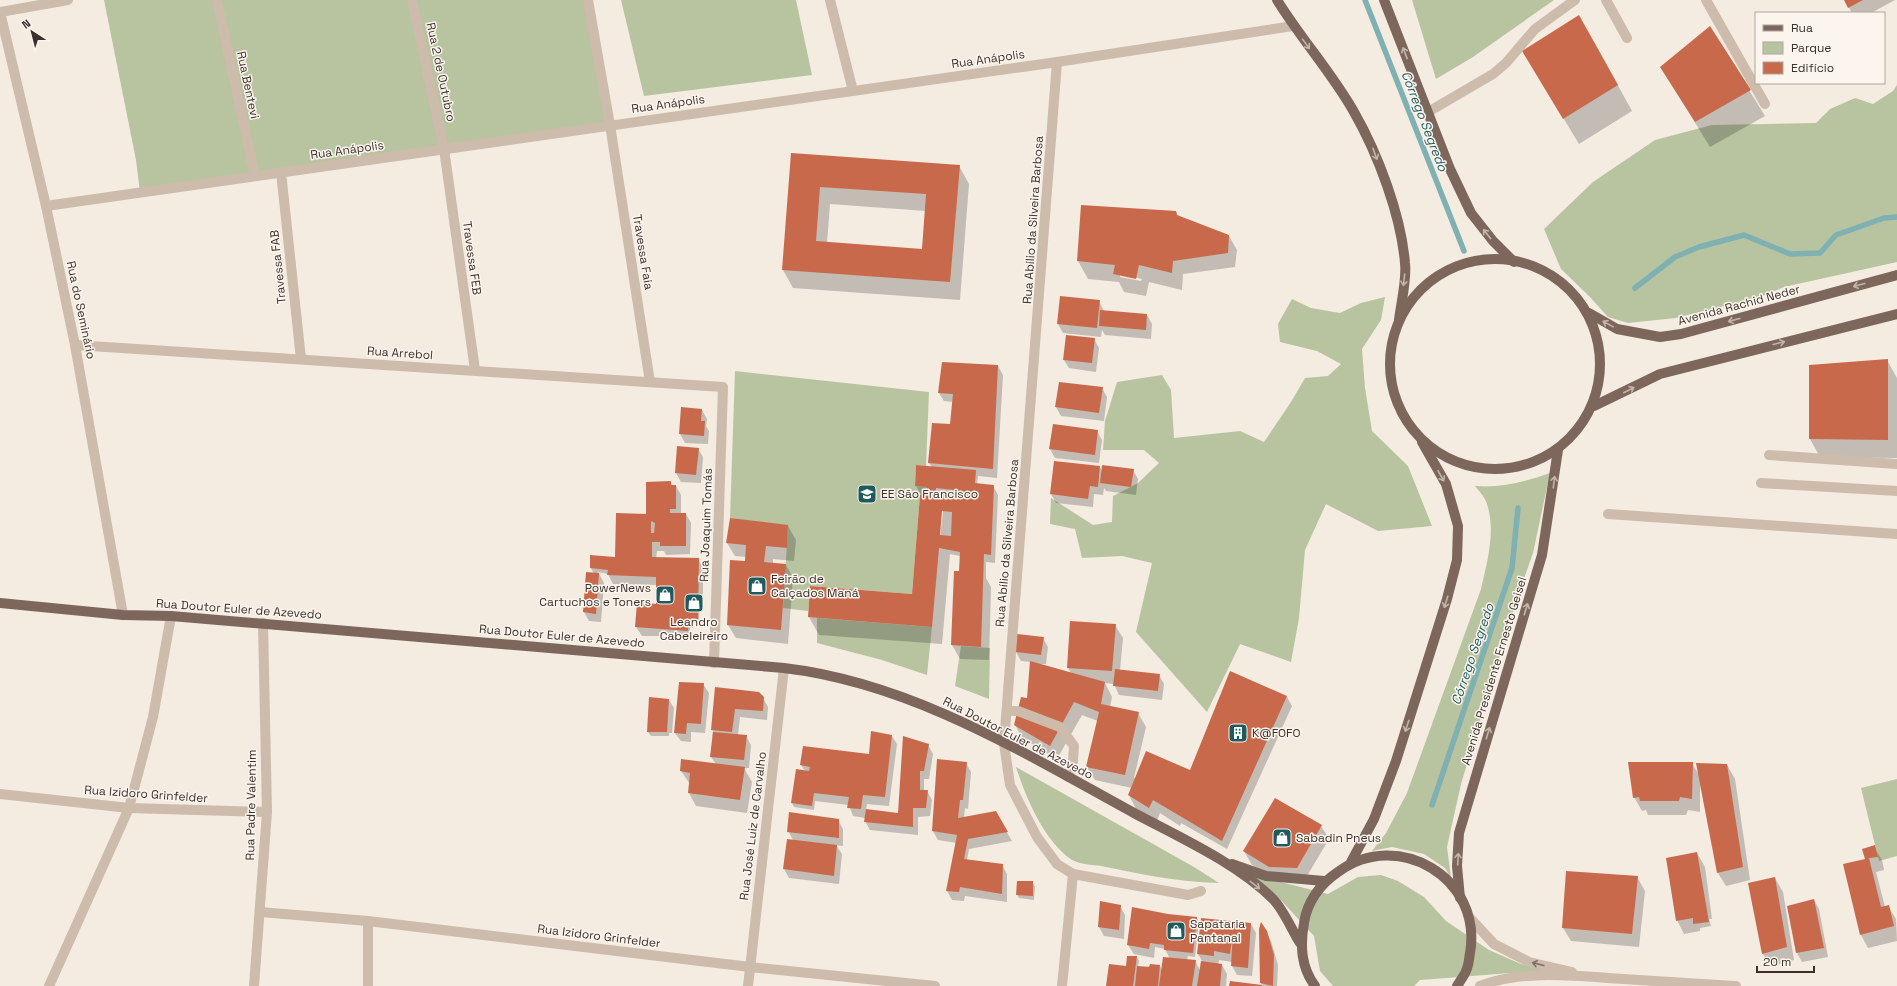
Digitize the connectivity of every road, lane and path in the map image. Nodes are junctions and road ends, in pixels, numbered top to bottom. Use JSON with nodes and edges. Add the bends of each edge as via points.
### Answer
{"nodes":[{"id":1,"x":68,"y":0,"type":"edge"},
{"id":2,"x":217,"y":0,"type":"edge"},
{"id":3,"x":412,"y":0,"type":"edge"},
{"id":4,"x":588,"y":0,"type":"edge"},
{"id":5,"x":830,"y":0,"type":"edge"},
{"id":6,"x":1277,"y":0,"type":"edge"},
{"id":7,"x":1384,"y":0,"type":"edge"},
{"id":8,"x":1575,"y":0,"type":"edge"},
{"id":9,"x":1606,"y":0,"type":"edge"},
{"id":10,"x":1706,"y":0,"type":"edge"},
{"id":11,"x":0,"y":12,"type":"edge"},
{"id":12,"x":1293,"y":26,"type":"junction"},
{"id":13,"x":2,"y":31,"type":"edge"},
{"id":14,"x":1627,"y":38,"type":"dead end"},
{"id":15,"x":1057,"y":62,"type":"junction"},
{"id":16,"x":853,"y":91,"type":"junction"},
{"id":17,"x":1765,"y":104,"type":"dead end"},
{"id":18,"x":1428,"y":112,"type":"junction"},
{"id":19,"x":610,"y":126,"type":"junction"},
{"id":20,"x":444,"y":149,"type":"junction"},
{"id":21,"x":281,"y":172,"type":"junction"},
{"id":22,"x":255,"y":176,"type":"junction"},
{"id":23,"x":46,"y":206,"type":"junction"},
{"id":24,"x":1514,"y":262,"type":"junction"},
{"id":25,"x":1897,"y":275,"type":"edge"},
{"id":26,"x":1589,"y":313,"type":"junction"},
{"id":27,"x":1897,"y":314,"type":"edge"},
{"id":28,"x":1399,"y":322,"type":"junction"},
{"id":29,"x":75,"y":344,"type":"junction"},
{"id":30,"x":301,"y":359,"type":"junction"},
{"id":31,"x":475,"y":370,"type":"junction"},
{"id":32,"x":650,"y":382,"type":"junction"},
{"id":33,"x":723,"y":388,"type":"joint"},
{"id":34,"x":1594,"y":406,"type":"junction"},
{"id":35,"x":1422,"y":442,"type":"junction"},
{"id":36,"x":1558,"y":450,"type":"junction"},
{"id":37,"x":1769,"y":455,"type":"dead end"},
{"id":38,"x":1897,"y":464,"type":"edge"},
{"id":39,"x":1761,"y":483,"type":"dead end"},
{"id":40,"x":1897,"y":491,"type":"edge"},
{"id":41,"x":1608,"y":514,"type":"dead end"},
{"id":42,"x":1897,"y":534,"type":"edge"},
{"id":43,"x":0,"y":602,"type":"edge"},
{"id":44,"x":123,"y":615,"type":"junction"},
{"id":45,"x":170,"y":616,"type":"junction"},
{"id":46,"x":263,"y":623,"type":"junction"},
{"id":47,"x":714,"y":663,"type":"junction"},
{"id":48,"x":784,"y":668,"type":"junction"},
{"id":49,"x":1007,"y":711,"type":"junction"},
{"id":50,"x":1004,"y":743,"type":"junction"},
{"id":51,"x":1068,"y":777,"type":"junction"},
{"id":52,"x":0,"y":794,"type":"edge"},
{"id":53,"x":128,"y":808,"type":"junction"},
{"id":54,"x":267,"y":812,"type":"junction"},
{"id":55,"x":1224,"y":862,"type":"junction"},
{"id":56,"x":1351,"y":862,"type":"junction"},
{"id":57,"x":1073,"y":874,"type":"junction"},
{"id":58,"x":1324,"y":881,"type":"junction"},
{"id":59,"x":1201,"y":891,"type":"dead end"},
{"id":60,"x":1460,"y":898,"type":"junction"},
{"id":61,"x":260,"y":912,"type":"junction"},
{"id":62,"x":1469,"y":917,"type":"junction"},
{"id":63,"x":368,"y":921,"type":"junction"},
{"id":64,"x":1300,"y":943,"type":"junction"},
{"id":65,"x":750,"y":967,"type":"junction"},
{"id":66,"x":1308,"y":975,"type":"junction"},
{"id":67,"x":1589,"y":977,"type":"junction"},
{"id":68,"x":49,"y":986,"type":"edge"},
{"id":69,"x":254,"y":986,"type":"edge"},
{"id":70,"x":368,"y":986,"type":"edge"},
{"id":71,"x":748,"y":986,"type":"edge"},
{"id":72,"x":935,"y":986,"type":"edge"},
{"id":73,"x":1062,"y":986,"type":"edge"},
{"id":74,"x":1306,"y":986,"type":"edge"},
{"id":75,"x":1316,"y":986,"type":"edge"},
{"id":76,"x":1457,"y":986,"type":"edge"},
{"id":77,"x":1480,"y":986,"type":"edge"},
{"id":78,"x":1736,"y":986,"type":"edge"}],
"edges":[{"from":1,"to":11,"type":"street"},
{"from":2,"to":22,"type":"street","name":"Rua Bentevi"},
{"from":3,"to":20,"type":"street","name":"Rua 2 de Outubro"},
{"from":4,"to":19,"type":"street"},
{"from":5,"to":16,"type":"street"},
{"from":6,"to":12,"type":"main road"},
{"from":18,"to":7,"type":"main road","one_way":true},
{"from":8,"to":18,"type":"street","via":[[1535,29],[1493,74]]},
{"from":9,"to":14,"type":"street"},
{"from":10,"to":17,"type":"street"},
{"from":11,"to":13,"type":"street","name":"Rua do Seminário"},
{"from":12,"to":15,"type":"street","name":"Rua Anápolis"},
{"from":12,"to":28,"type":"main road","one_way":true,"via":[[1354,111],[1374,150],[1396,215],[1406,264]]},
{"from":13,"to":23,"type":"street","name":"Rua do Seminário"},
{"from":15,"to":16,"type":"street","name":"Rua Anápolis"},
{"from":15,"to":49,"type":"street","name":"Rua Abílio da Silveira Barbosa"},
{"from":16,"to":19,"type":"street","name":"Rua Anápolis"},
{"from":24,"to":18,"type":"main road","one_way":true,"via":[[1471,213],[1450,169]]},
{"from":19,"to":20,"type":"street","name":"Rua Anápolis"},
{"from":19,"to":32,"type":"street","name":"Travessa Faia"},
{"from":20,"to":21,"type":"street","name":"Rua Anápolis"},
{"from":20,"to":31,"type":"street","name":"Travessa FEB"},
{"from":21,"to":22,"type":"street","name":"Rua Anápolis"},
{"from":21,"to":30,"type":"street","name":"Travessa FAB"},
{"from":22,"to":23,"type":"street","name":"Rua Anápolis"},
{"from":23,"to":29,"type":"street","name":"Rua do Seminário"},
{"from":24,"to":26,"type":"main road","via":[[1534,266],[1566,285]]},
{"from":24,"to":28,"type":"main road","via":[[1494,259],[1455,267],[1422,290]]},
{"from":25,"to":26,"type":"main road","name":"Avenida Rachid Neder","one_way":true,"via":[[1660,337],[1617,329]]},
{"from":26,"to":34,"type":"main road","via":[[1600,343],[1602,375]]},
{"from":34,"to":27,"type":"main road","one_way":true,"via":[[1660,374]]},
{"from":28,"to":35,"type":"main road","via":[[1391,347],[1392,386],[1406,422]]},
{"from":29,"to":30,"type":"street","name":"Rua Arrebol"},
{"from":29,"to":44,"type":"street","name":"Rua do Seminário"},
{"from":30,"to":31,"type":"street","name":"Rua Arrebol"},
{"from":31,"to":32,"type":"street","name":"Rua Arrebol"},
{"from":32,"to":33,"type":"street","name":"Rua Arrebol"},
{"from":33,"to":47,"type":"street","name":"Rua Joaquim Tomás"},
{"from":34,"to":36,"type":"main road"},
{"from":35,"to":36,"type":"main road","via":[[1464,466],[1513,469]]},
{"from":35,"to":56,"type":"main road","one_way":true,"via":[[1446,484],[1458,526],[1457,560],[1396,760],[1374,819]]},
{"from":60,"to":36,"type":"main road","name":"Avenida Presidente Ernesto Geisel","one_way":true,"via":[[1457,866],[1459,834],[1542,555]]},
{"from":37,"to":38,"type":"street"},
{"from":39,"to":40,"type":"street"},
{"from":41,"to":42,"type":"street"},
{"from":43,"to":44,"type":"main road","name":"Rua Doutor Euler de Azevedo"},
{"from":44,"to":45,"type":"main road","name":"Rua Doutor Euler de Azevedo"},
{"from":45,"to":46,"type":"main road","name":"Rua Doutor Euler de Azevedo"},
{"from":45,"to":53,"type":"street","via":[[153,716]]},
{"from":46,"to":47,"type":"main road","name":"Rua Doutor Euler de Azevedo"},
{"from":46,"to":54,"type":"street","name":"Rua Padre Valentim"},
{"from":47,"to":48,"type":"main road","name":"Rua Doutor Euler de Azevedo"},
{"from":48,"to":50,"type":"main road","name":"Rua Doutor Euler de Azevedo","via":[[831,676],[893,694],[952,716]]},
{"from":48,"to":65,"type":"street","name":"Rua José Luiz de Carvalho"},
{"from":49,"to":50,"type":"street","name":"Rua Abílio da Silveira Barbosa"},
{"from":49,"to":51,"type":"street","via":[[1018,711],[1060,727],[1074,746]]},
{"from":50,"to":51,"type":"main road","name":"Rua Doutor Euler de Azevedo"},
{"from":50,"to":57,"type":"street","name":"Rua Abílio da Silveira Barbosa","via":[[1010,785],[1037,837],[1058,864]]},
{"from":51,"to":55,"type":"main road","name":"Rua Doutor Euler de Azevedo"},
{"from":52,"to":53,"type":"street","name":"Rua Izidoro Grinfelder"},
{"from":53,"to":54,"type":"street","name":"Rua Izidoro Grinfelder"},
{"from":53,"to":68,"type":"street"},
{"from":54,"to":61,"type":"street","name":"Rua Padre Valentim"},
{"from":55,"to":58,"type":"main road","via":[[1266,876]]},
{"from":55,"to":64,"type":"main road","one_way":true,"via":[[1274,900]]},
{"from":56,"to":58,"type":"main road"},
{"from":56,"to":60,"type":"main road","via":[[1384,854],[1417,860],[1446,877]]},
{"from":57,"to":59,"type":"street","name":"Rua Abílio da Silveira Barbosa","via":[[1188,895]]},
{"from":57,"to":73,"type":"street"},
{"from":58,"to":64,"type":"main road","via":[[1306,910]]},
{"from":60,"to":62,"type":"main road"},
{"from":61,"to":63,"type":"street","name":"Rua Izidoro Grinfelder"},
{"from":61,"to":69,"type":"street","name":"Rua Padre Valentim"},
{"from":67,"to":62,"type":"street","one_way":true,"via":[[1529,962],[1494,944]]},
{"from":62,"to":76,"type":"main road","via":[[1472,937],[1467,970]]},
{"from":63,"to":65,"type":"street","name":"Rua Izidoro Grinfelder"},
{"from":63,"to":70,"type":"street"},
{"from":64,"to":66,"type":"main road"},
{"from":65,"to":71,"type":"street","name":"Rua José Luiz de Carvalho"},
{"from":65,"to":72,"type":"street","name":"Rua Izidoro Grinfelder"},
{"from":66,"to":74,"type":"main road"},
{"from":66,"to":75,"type":"main road"},
{"from":67,"to":77,"type":"street","via":[[1532,976],[1492,981]]},
{"from":67,"to":78,"type":"street"}]}
